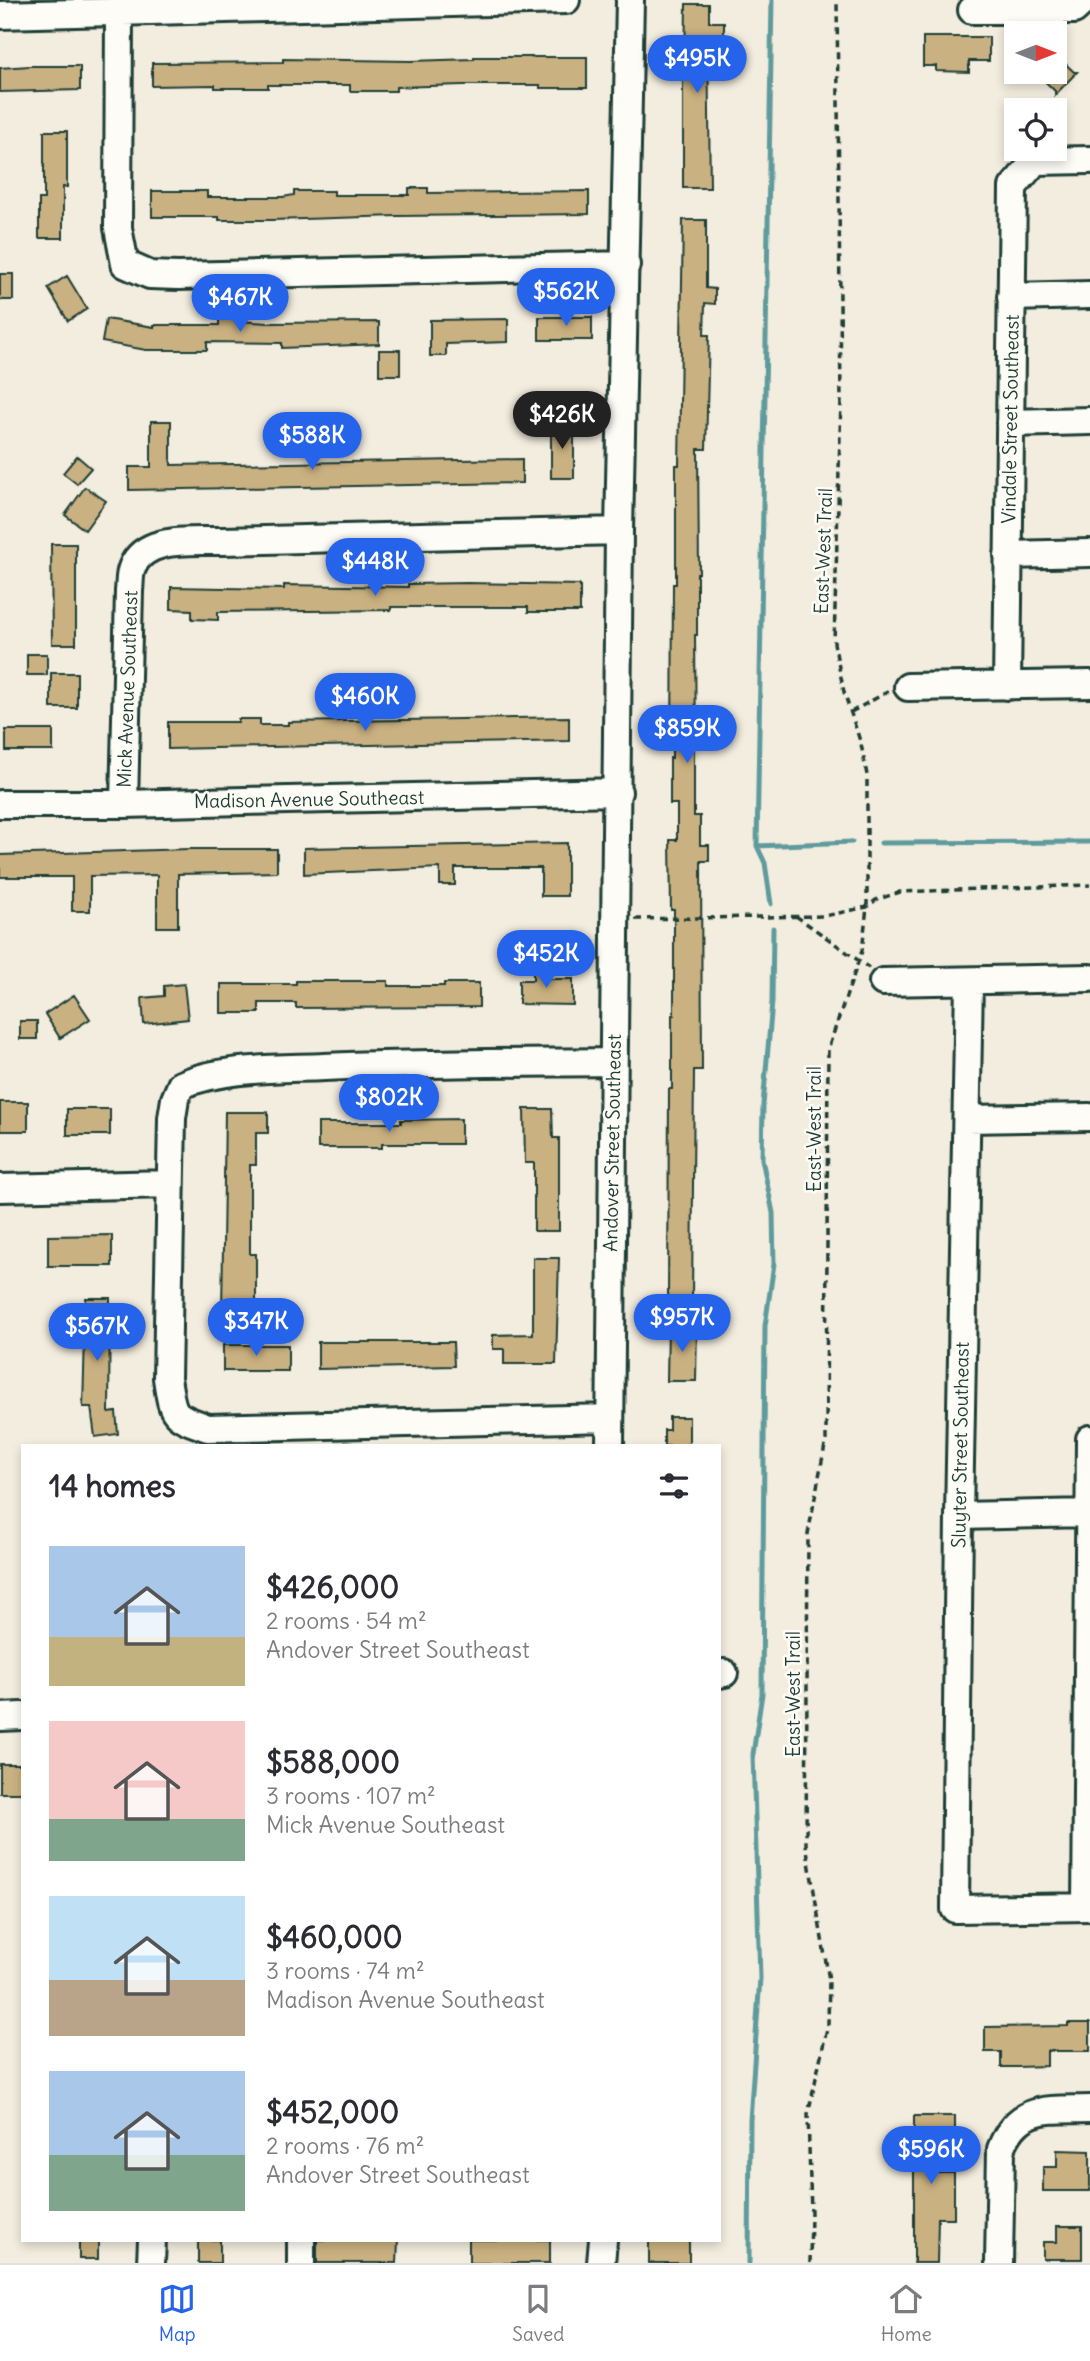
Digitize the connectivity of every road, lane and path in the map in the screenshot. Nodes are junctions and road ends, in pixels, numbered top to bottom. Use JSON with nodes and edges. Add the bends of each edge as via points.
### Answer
{"nodes":[{"id":1,"x":566,"y":0,"type":"edge"},
{"id":2,"x":630,"y":0,"type":"edge"},
{"id":3,"x":837,"y":0,"type":"edge"},
{"id":4,"x":1085,"y":0,"type":"edge"},
{"id":5,"x":972,"y":10,"type":"dead end"},
{"id":6,"x":119,"y":12,"type":"junction"},
{"id":7,"x":0,"y":15,"type":"edge"},
{"id":8,"x":1090,"y":160,"type":"edge"},
{"id":9,"x":626,"y":265,"type":"junction"},
{"id":10,"x":1090,"y":295,"type":"edge"},
{"id":11,"x":1011,"y":297,"type":"junction"},
{"id":12,"x":1090,"y":421,"type":"edge"},
{"id":13,"x":1010,"y":423,"type":"junction"},
{"id":14,"x":619,"y":531,"type":"junction"},
{"id":15,"x":1090,"y":553,"type":"edge"},
{"id":16,"x":1008,"y":555,"type":"junction"},
{"id":17,"x":1090,"y":684,"type":"edge"},
{"id":18,"x":1007,"y":686,"type":"junction"},
{"id":19,"x":908,"y":687,"type":"joint"},
{"id":20,"x":851,"y":712,"type":"junction"},
{"id":21,"x":618,"y":792,"type":"junction"},
{"id":22,"x":0,"y":804,"type":"edge"},
{"id":23,"x":124,"y":804,"type":"junction"},
{"id":24,"x":1090,"y":884,"type":"edge"},
{"id":25,"x":867,"y":907,"type":"junction"},
{"id":26,"x":796,"y":916,"type":"junction"},
{"id":27,"x":615,"y":919,"type":"junction"},
{"id":28,"x":859,"y":960,"type":"junction"},
{"id":29,"x":1090,"y":978,"type":"edge"},
{"id":30,"x":969,"y":981,"type":"junction"},
{"id":31,"x":883,"y":982,"type":"joint"},
{"id":32,"x":613,"y":1062,"type":"junction"},
{"id":33,"x":1090,"y":1117,"type":"edge"},
{"id":34,"x":967,"y":1119,"type":"junction"},
{"id":35,"x":170,"y":1184,"type":"junction"},
{"id":36,"x":0,"y":1188,"type":"edge"},
{"id":37,"x":609,"y":1418,"type":"junction"},
{"id":38,"x":1090,"y":1438,"type":"edge"},
{"id":39,"x":610,"y":1444,"type":"edge"},
{"id":40,"x":1089,"y":1513,"type":"edge"},
{"id":41,"x":959,"y":1517,"type":"junction"},
{"id":42,"x":21,"y":1716,"type":"edge"},
{"id":43,"x":0,"y":1717,"type":"edge"},
{"id":44,"x":1088,"y":1906,"type":"edge"},
{"id":45,"x":1090,"y":2109,"type":"edge"},
{"id":46,"x":152,"y":2242,"type":"edge"},
{"id":47,"x":301,"y":2242,"type":"edge"},
{"id":48,"x":603,"y":2242,"type":"edge"},
{"id":49,"x":151,"y":2263,"type":"edge"},
{"id":50,"x":301,"y":2263,"type":"edge"},
{"id":51,"x":601,"y":2263,"type":"edge"},
{"id":52,"x":810,"y":2263,"type":"edge"},
{"id":53,"x":999,"y":2263,"type":"edge"}],
"edges":[{"from":1,"to":6,"type":"street"},
{"from":2,"to":9,"type":"street","name":"Andover Street Southeast"},
{"from":3,"to":20,"type":"path","name":"East-West Trail","via":[[841,401],[834,643]]},
{"from":4,"to":5,"type":"street","via":[[1074,10]]},
{"from":6,"to":7,"type":"street"},
{"from":6,"to":9,"type":"street","via":[[118,228],[125,264],[150,275],[178,276]]},
{"from":8,"to":11,"type":"street","name":"Vindale Street Southeast","via":[[1035,161],[1013,187]]},
{"from":9,"to":14,"type":"street","name":"Andover Street Southeast"},
{"from":10,"to":11,"type":"street"},
{"from":11,"to":13,"type":"street","name":"Vindale Street Southeast"},
{"from":12,"to":13,"type":"street"},
{"from":13,"to":16,"type":"street","name":"Vindale Street Southeast"},
{"from":14,"to":21,"type":"street","name":"Andover Street Southeast"},
{"from":14,"to":23,"type":"street","name":"Mick Avenue Southeast","via":[[223,541],[159,544],[141,553],[131,569]]},
{"from":15,"to":16,"type":"street"},
{"from":16,"to":18,"type":"street","name":"Vindale Street Southeast"},
{"from":17,"to":18,"type":"street"},
{"from":18,"to":19,"type":"street"},
{"from":19,"to":20,"type":"path","via":[[885,692]]},
{"from":20,"to":25,"type":"path","name":"East-West Trail","via":[[867,775]]},
{"from":21,"to":23,"type":"street","name":"Madison Avenue Southeast"},
{"from":21,"to":27,"type":"street","name":"Andover Street Southeast"},
{"from":22,"to":23,"type":"street","name":"Madison Avenue Southeast"},
{"from":24,"to":25,"type":"path","via":[[912,891],[876,900]]},
{"from":25,"to":26,"type":"path","via":[[825,916]]},
{"from":25,"to":28,"type":"path","name":"East-West Trail"},
{"from":26,"to":27,"type":"path"},
{"from":26,"to":28,"type":"path"},
{"from":27,"to":32,"type":"street","name":"Andover Street Southeast"},
{"from":28,"to":31,"type":"path"},
{"from":28,"to":52,"type":"path","name":"East-West Trail","via":[[828,1049],[826,1440],[808,1534],[806,1843],[829,1980],[828,2024],[808,2114]]},
{"from":29,"to":30,"type":"street"},
{"from":30,"to":31,"type":"street"},
{"from":30,"to":34,"type":"street","name":"Sluyter Street Southeast"},
{"from":32,"to":35,"type":"street","via":[[383,1065],[197,1078],[181,1085],[175,1099]]},
{"from":32,"to":37,"type":"street","name":"Andover Street Southeast"},
{"from":33,"to":34,"type":"street"},
{"from":34,"to":41,"type":"street","name":"Sluyter Street Southeast"},
{"from":35,"to":36,"type":"street"},
{"from":35,"to":37,"type":"street","via":[[167,1378],[172,1405],[180,1418],[208,1428]]},
{"from":37,"to":39,"type":"street","name":"Andover Street Southeast"},
{"from":38,"to":40,"type":"street"},
{"from":40,"to":41,"type":"street"},
{"from":40,"to":44,"type":"street"},
{"from":41,"to":44,"type":"street","name":"Sluyter Street Southeast","via":[[955,1909]]},
{"from":42,"to":43,"type":"street"},
{"from":45,"to":53,"type":"street","via":[[1042,2110],[1017,2121],[1007,2133],[1001,2149]]},
{"from":46,"to":49,"type":"street"},
{"from":47,"to":50,"type":"street"},
{"from":48,"to":51,"type":"street"}]}
